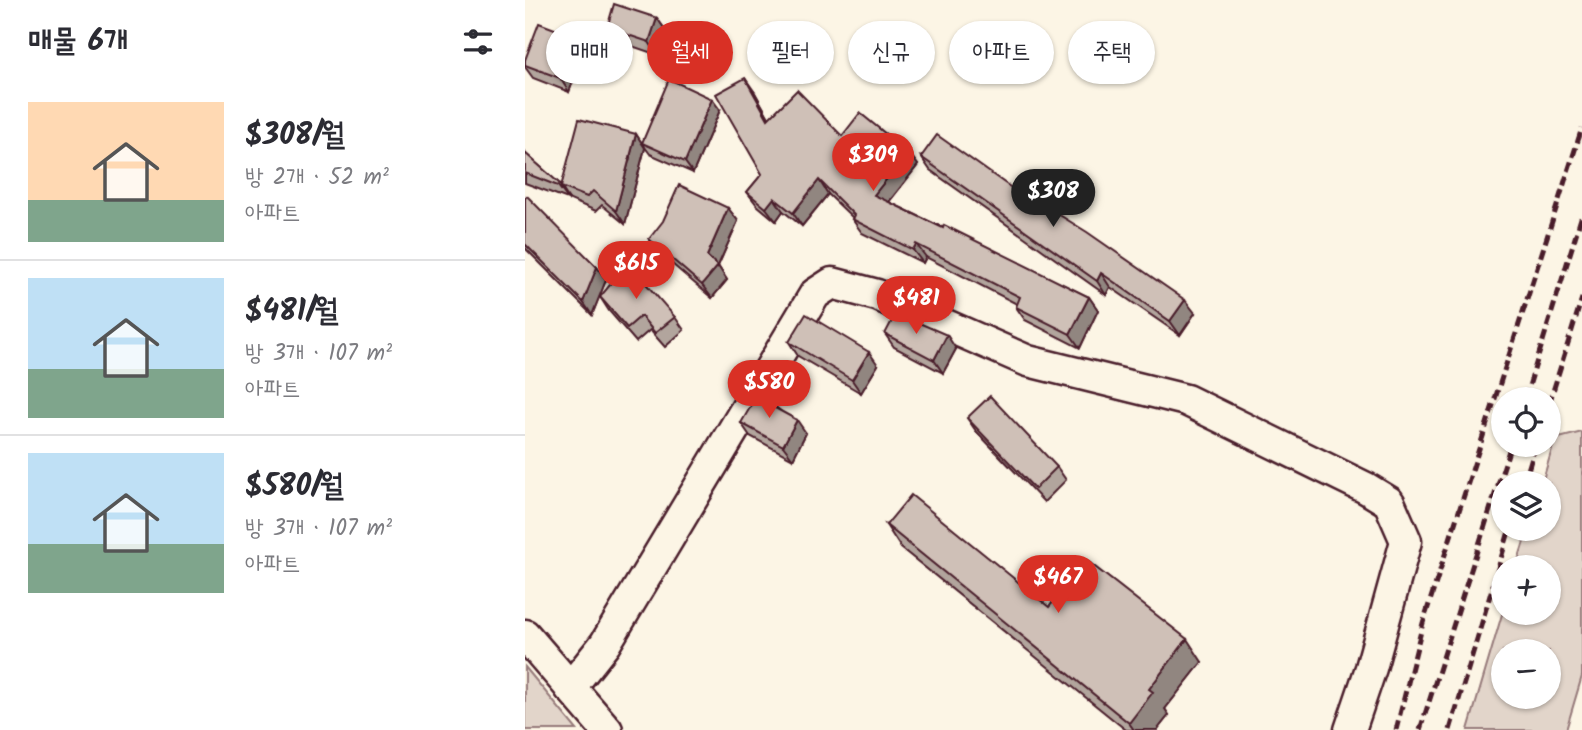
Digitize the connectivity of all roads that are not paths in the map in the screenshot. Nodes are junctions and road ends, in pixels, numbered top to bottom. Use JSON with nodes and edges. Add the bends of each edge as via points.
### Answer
{"nodes":[{"id":1,"x":525,"y":635,"type":"edge"},
{"id":2,"x":571,"y":688,"type":"junction"},
{"id":3,"x":607,"y":730,"type":"edge"},
{"id":4,"x":1350,"y":730,"type":"edge"}],
"edges":[{"from":1,"to":2,"type":"street"},
{"from":2,"to":3,"type":"street"},
{"from":2,"to":4,"type":"street","via":[[605,644],[815,294],[832,284],[877,295],[1028,361],[1186,400],[1389,502],[1406,541]]}]}
